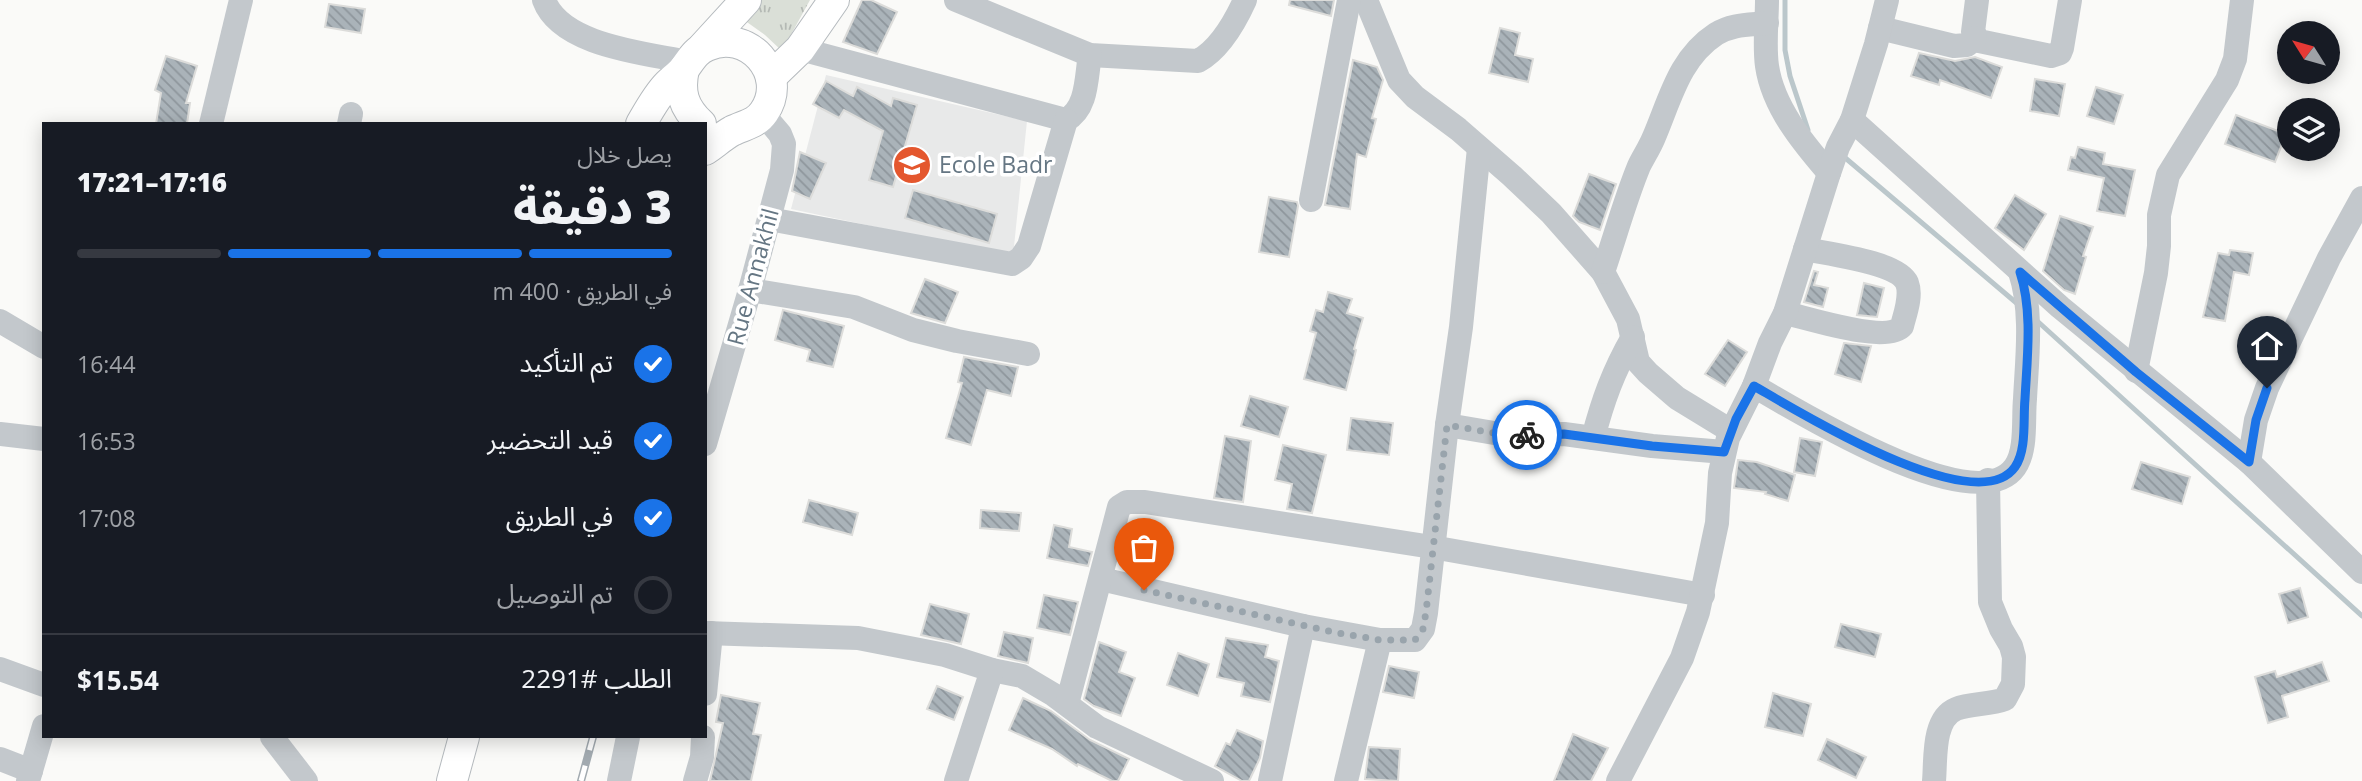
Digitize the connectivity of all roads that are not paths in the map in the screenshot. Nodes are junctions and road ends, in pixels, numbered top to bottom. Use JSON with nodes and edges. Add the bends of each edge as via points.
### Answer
{"nodes":[{"id":1,"x":241,"y":0,"type":"edge"},
{"id":2,"x":544,"y":0,"type":"edge"},
{"id":3,"x":746,"y":0,"type":"edge"},
{"id":4,"x":834,"y":0,"type":"edge"},
{"id":5,"x":956,"y":0,"type":"edge"},
{"id":6,"x":1245,"y":0,"type":"edge"},
{"id":7,"x":1349,"y":0,"type":"edge"},
{"id":8,"x":1366,"y":0,"type":"edge"},
{"id":9,"x":1887,"y":0,"type":"edge"},
{"id":10,"x":1978,"y":0,"type":"edge"},
{"id":11,"x":2070,"y":0,"type":"edge"},
{"id":12,"x":2242,"y":0,"type":"edge"},
{"id":13,"x":1767,"y":11,"type":"edge"},
{"id":14,"x":1880,"y":28,"type":"junction"},
{"id":15,"x":1975,"y":38,"type":"junction"},
{"id":16,"x":800,"y":49,"type":"junction"},
{"id":17,"x":1090,"y":55,"type":"junction"},
{"id":18,"x":692,"y":59,"type":"junction"},
{"id":19,"x":771,"y":77,"type":"junction"},
{"id":20,"x":763,"y":114,"type":"junction"},
{"id":21,"x":1066,"y":120,"type":"junction"},
{"id":22,"x":1852,"y":120,"type":"junction"},
{"id":23,"x":211,"y":122,"type":"edge"},
{"id":24,"x":642,"y":122,"type":"edge"},
{"id":25,"x":703,"y":122,"type":"edge"},
{"id":26,"x":712,"y":128,"type":"edge"},
{"id":27,"x":1479,"y":148,"type":"junction"},
{"id":28,"x":1829,"y":173,"type":"junction"},
{"id":29,"x":2362,"y":198,"type":"edge"},
{"id":30,"x":1311,"y":200,"type":"dead end"},
{"id":31,"x":769,"y":219,"type":"junction"},
{"id":32,"x":2353,"y":233,"type":"edge"},
{"id":33,"x":1805,"y":250,"type":"junction"},
{"id":34,"x":1603,"y":272,"type":"junction"},
{"id":35,"x":2020,"y":272,"type":"junction"},
{"id":36,"x":750,"y":290,"type":"junction"},
{"id":37,"x":1785,"y":313,"type":"junction"},
{"id":38,"x":0,"y":321,"type":"edge"},
{"id":39,"x":1633,"y":337,"type":"junction"},
{"id":40,"x":42,"y":346,"type":"edge"},
{"id":41,"x":1028,"y":354,"type":"dead end"},
{"id":42,"x":2136,"y":372,"type":"junction"},
{"id":43,"x":1754,"y":386,"type":"junction"},
{"id":44,"x":1447,"y":425,"type":"junction"},
{"id":45,"x":0,"y":434,"type":"edge"},
{"id":46,"x":707,"y":437,"type":"edge"},
{"id":47,"x":1593,"y":438,"type":"junction"},
{"id":48,"x":42,"y":439,"type":"edge"},
{"id":49,"x":1728,"y":442,"type":"junction"},
{"id":50,"x":2249,"y":462,"type":"junction"},
{"id":51,"x":1988,"y":480,"type":"junction"},
{"id":52,"x":1432,"y":547,"type":"junction"},
{"id":53,"x":2362,"y":572,"type":"edge"},
{"id":54,"x":1101,"y":579,"type":"junction"},
{"id":55,"x":1703,"y":595,"type":"junction"},
{"id":56,"x":1303,"y":626,"type":"junction"},
{"id":57,"x":708,"y":633,"type":"edge"},
{"id":58,"x":1380,"y":640,"type":"junction"},
{"id":59,"x":707,"y":653,"type":"edge"},
{"id":60,"x":0,"y":669,"type":"edge"},
{"id":61,"x":992,"y":670,"type":"junction"},
{"id":62,"x":42,"y":684,"type":"edge"},
{"id":63,"x":1067,"y":704,"type":"junction"},
{"id":64,"x":42,"y":733,"type":"edge"},
{"id":65,"x":273,"y":738,"type":"edge"},
{"id":66,"x":464,"y":738,"type":"edge"},
{"id":67,"x":628,"y":738,"type":"edge"},
{"id":68,"x":703,"y":738,"type":"edge"},
{"id":69,"x":0,"y":759,"type":"edge"},
{"id":70,"x":29,"y":776,"type":"edge"},
{"id":71,"x":1199,"y":778,"type":"edge"},
{"id":72,"x":306,"y":781,"type":"edge"},
{"id":73,"x":452,"y":781,"type":"edge"},
{"id":74,"x":619,"y":781,"type":"edge"},
{"id":75,"x":695,"y":781,"type":"edge"},
{"id":76,"x":956,"y":781,"type":"edge"},
{"id":77,"x":1270,"y":781,"type":"edge"},
{"id":78,"x":1346,"y":781,"type":"edge"},
{"id":79,"x":1618,"y":781,"type":"edge"},
{"id":80,"x":1934,"y":781,"type":"edge"}],
"edges":[{"from":1,"to":23,"type":"street"},
{"from":2,"to":18,"type":"street","via":[[556,19],[586,39]]},
{"from":3,"to":18,"type":"main road"},
{"from":4,"to":16,"type":"main road"},
{"from":5,"to":17,"type":"street"},
{"from":6,"to":17,"type":"street","via":[[1209,55],[1198,61]]},
{"from":7,"to":30,"type":"street"},
{"from":8,"to":27,"type":"street","via":[[1399,80]]},
{"from":9,"to":14,"type":"street"},
{"from":10,"to":15,"type":"street","via":[[1972,25]]},
{"from":11,"to":15,"type":"street","via":[[2062,48],[2056,55]]},
{"from":12,"to":42,"type":"street","via":[[2235,60],[2227,80],[2168,175]]},
{"from":13,"to":28,"type":"street","via":[[1767,66],[1775,92],[1806,146]]},
{"from":13,"to":34,"type":"street","via":[[1726,28],[1701,46],[1683,69],[1639,167]]},
{"from":14,"to":15,"type":"street","via":[[1954,46],[1967,46]]},
{"from":14,"to":22,"type":"street"},
{"from":16,"to":19,"type":"main road"},
{"from":16,"to":21,"type":"street"},
{"from":17,"to":21,"type":"street","via":[[1082,103]]},
{"from":18,"to":19,"type":"main road","via":[[715,43],[739,43],[760,55]]},
{"from":18,"to":24,"type":"main road"},
{"from":18,"to":25,"type":"main road","via":[[681,84],[683,100],[690,114]]},
{"from":19,"to":20,"type":"main road","via":[[771,96]]},
{"from":20,"to":26,"type":"main road","via":[[756,122]]},
{"from":20,"to":31,"type":"street","name":"Rue Annakhil","via":[[780,134],[785,155]]},
{"from":21,"to":31,"type":"street","via":[[1029,246],[1012,264]]},
{"from":22,"to":28,"type":"street"},
{"from":22,"to":35,"type":"street"},
{"from":27,"to":34,"type":"street","via":[[1551,213]]},
{"from":27,"to":44,"type":"street"},
{"from":28,"to":33,"type":"street"},
{"from":29,"to":32,"type":"street"},
{"from":31,"to":36,"type":"street","name":"Rue Annakhil"},
{"from":32,"to":50,"type":"street","via":[[2267,388]]},
{"from":33,"to":37,"type":"street"},
{"from":33,"to":37,"type":"street","via":[[1880,265],[1899,274],[1909,295],[1902,326],[1882,332],[1853,330]]},
{"from":34,"to":39,"type":"street"},
{"from":35,"to":42,"type":"street"},
{"from":35,"to":51,"type":"street","via":[[2027,341],[2022,439],[2015,466],[1999,479]]},
{"from":36,"to":41,"type":"street","via":[[854,307],[924,333]]},
{"from":36,"to":46,"type":"street","name":"Rue Annakhil"},
{"from":37,"to":43,"type":"street"},
{"from":38,"to":40,"type":"street"},
{"from":39,"to":47,"type":"street","via":[[1613,373]]},
{"from":39,"to":49,"type":"street","via":[[1638,362]]},
{"from":42,"to":50,"type":"street"},
{"from":43,"to":49,"type":"street"},
{"from":43,"to":51,"type":"street","via":[[1882,455],[1940,478]]},
{"from":44,"to":47,"type":"street","via":[[1506,435]]},
{"from":44,"to":52,"type":"street"},
{"from":45,"to":48,"type":"street"},
{"from":47,"to":49,"type":"street"},
{"from":49,"to":55,"type":"street"},
{"from":50,"to":53,"type":"street"},
{"from":51,"to":80,"type":"street","via":[[1990,602],[2011,646],[2013,684],[2005,699],[1954,710],[1945,717]]},
{"from":52,"to":54,"type":"street","via":[[1127,502],[1119,508]]},
{"from":52,"to":55,"type":"street"},
{"from":52,"to":58,"type":"street","via":[[1423,629],[1415,640]]},
{"from":54,"to":56,"type":"street"},
{"from":54,"to":63,"type":"street"},
{"from":55,"to":79,"type":"street","via":[[1682,658]]},
{"from":56,"to":58,"type":"street"},
{"from":56,"to":77,"type":"street"},
{"from":57,"to":59,"type":"street"},
{"from":57,"to":61,"type":"street","via":[[858,638],[945,655]]},
{"from":58,"to":78,"type":"street"},
{"from":60,"to":62,"type":"street"},
{"from":61,"to":63,"type":"street","via":[[1021,676]]},
{"from":61,"to":76,"type":"street"},
{"from":63,"to":71,"type":"street","via":[[1097,727]]},
{"from":64,"to":70,"type":"street"},
{"from":65,"to":72,"type":"street"},
{"from":66,"to":73,"type":"main road"},
{"from":67,"to":74,"type":"street"},
{"from":68,"to":75,"type":"street"},
{"from":69,"to":70,"type":"street"}]}
